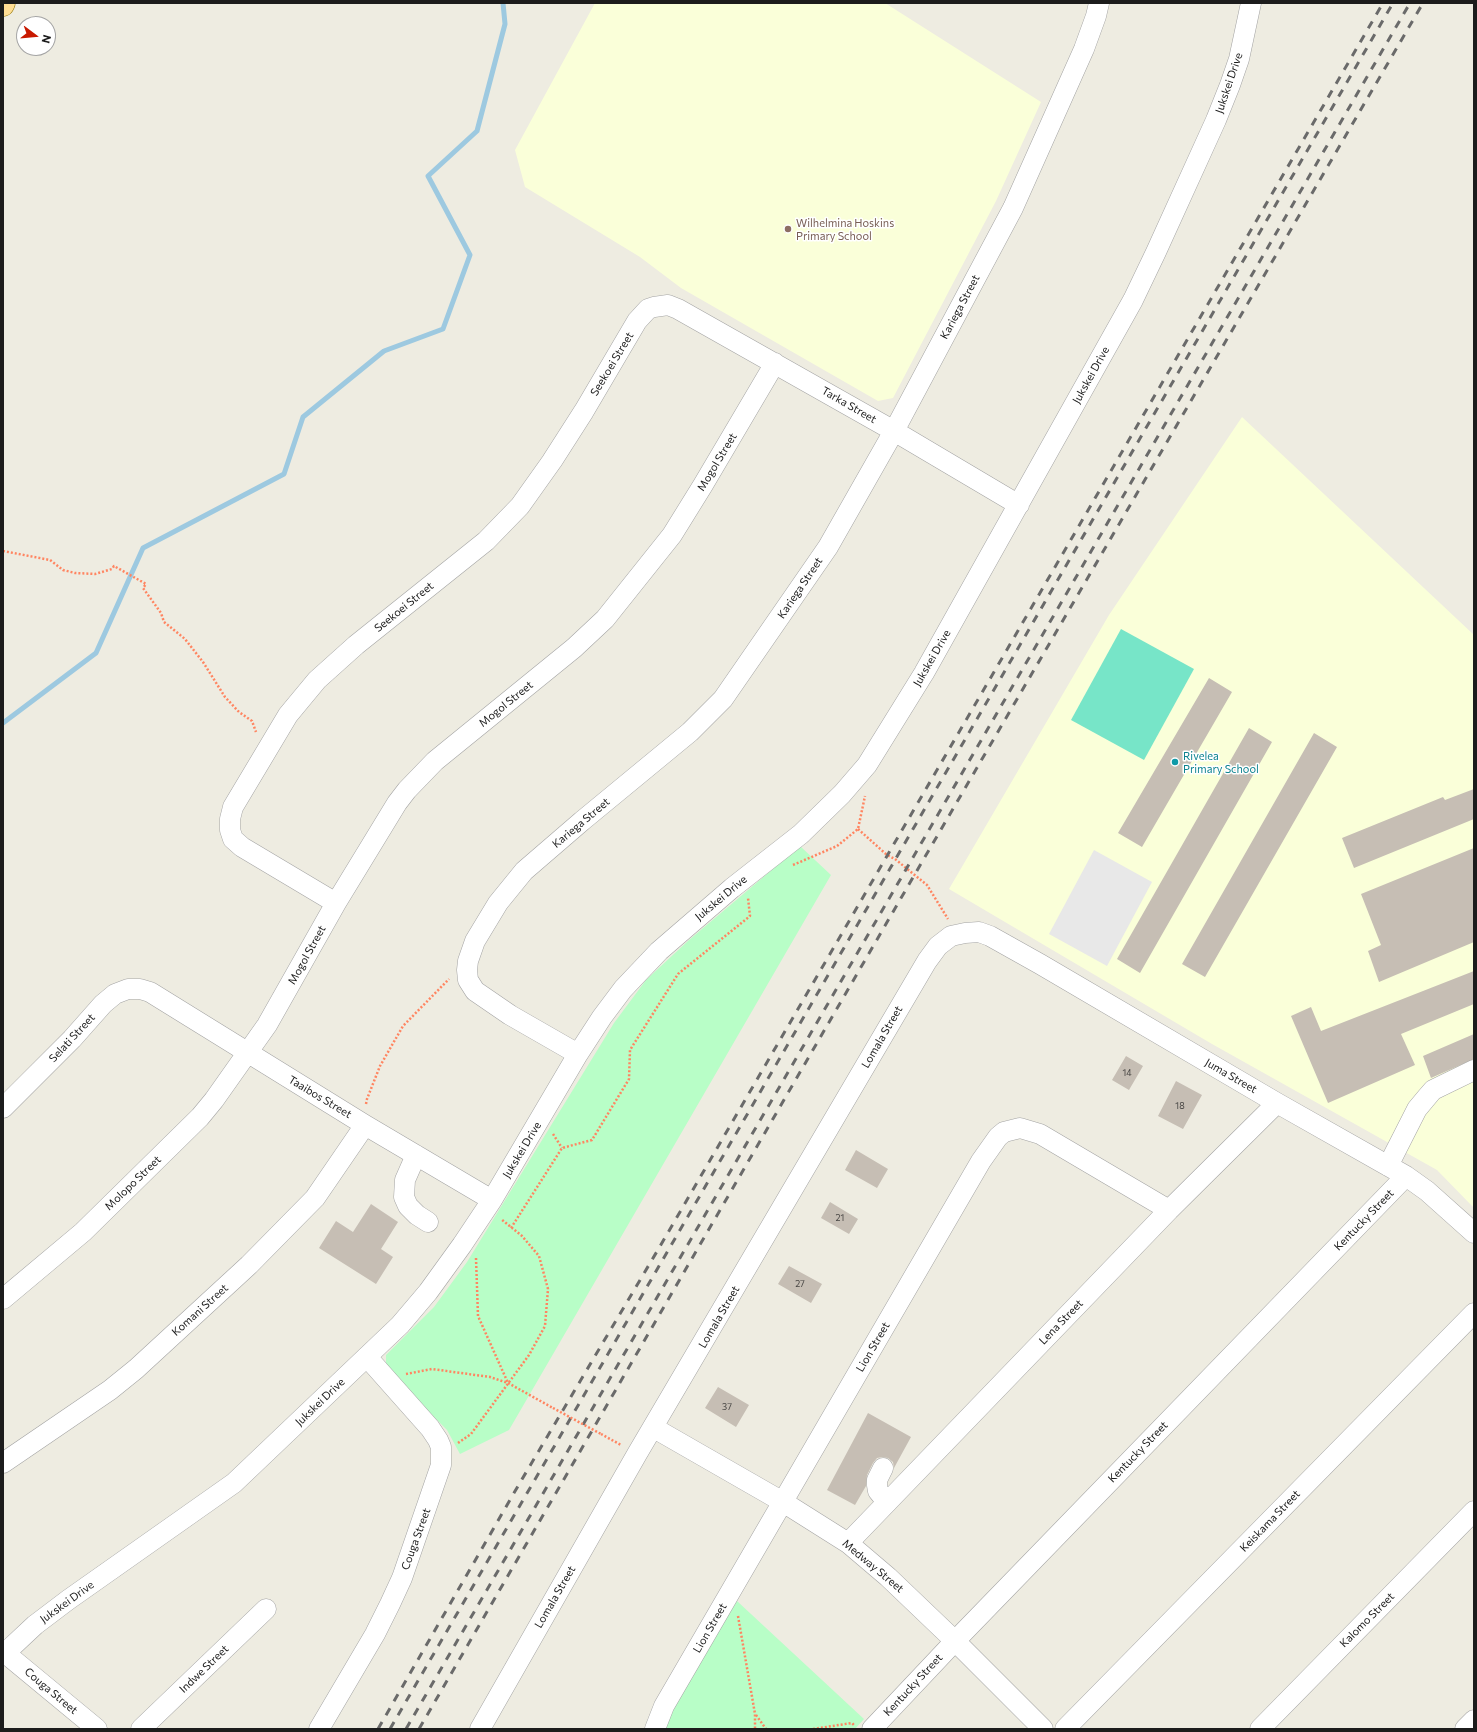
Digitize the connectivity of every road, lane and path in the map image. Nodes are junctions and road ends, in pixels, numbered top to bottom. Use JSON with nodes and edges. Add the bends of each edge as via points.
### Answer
{"nodes":[{"id":1,"x":1099,"y":3,"type":"edge"},
{"id":2,"x":1251,"y":3,"type":"edge"},
{"id":3,"x":678,"y":309,"type":"joint"},
{"id":4,"x":775,"y":363,"type":"junction"},
{"id":5,"x":894,"y":431,"type":"junction"},
{"id":6,"x":1019,"y":505,"type":"junction"},
{"id":7,"x":3,"y":551,"type":"edge"},
{"id":8,"x":273,"y":741,"type":"junction"},
{"id":9,"x":858,"y":829,"type":"dead end"},
{"id":10,"x":745,"y":878,"type":"junction"},
{"id":11,"x":336,"y":903,"type":"junction"},
{"id":12,"x":951,"y":936,"type":"junction"},
{"id":13,"x":467,"y":970,"type":"junction"},
{"id":14,"x":150,"y":992,"type":"joint"},
{"id":15,"x":248,"y":1053,"type":"junction"},
{"id":16,"x":578,"y":1054,"type":"junction"},
{"id":17,"x":1474,"y":1070,"type":"edge"},
{"id":18,"x":1277,"y":1103,"type":"junction"},
{"id":19,"x":3,"y":1108,"type":"edge"},
{"id":20,"x":365,"y":1125,"type":"junction"},
{"id":21,"x":416,"y":1155,"type":"junction"},
{"id":22,"x":1388,"y":1166,"type":"junction"},
{"id":23,"x":1406,"y":1176,"type":"junction"},
{"id":24,"x":489,"y":1205,"type":"junction"},
{"id":25,"x":1169,"y":1210,"type":"junction"},
{"id":26,"x":428,"y":1222,"type":"dead end"},
{"id":27,"x":511,"y":1228,"type":"junction"},
{"id":28,"x":1474,"y":1232,"type":"edge"},
{"id":29,"x":476,"y":1256,"type":"dead end"},
{"id":30,"x":3,"y":1299,"type":"edge"},
{"id":31,"x":1474,"y":1313,"type":"edge"},
{"id":32,"x":367,"y":1357,"type":"junction"},
{"id":33,"x":386,"y":1378,"type":"junction"},
{"id":34,"x":508,"y":1383,"type":"junction"},
{"id":35,"x":654,"y":1428,"type":"junction"},
{"id":36,"x":618,"y":1444,"type":"dead end"},
{"id":37,"x":442,"y":1455,"type":"junction"},
{"id":38,"x":3,"y":1463,"type":"edge"},
{"id":39,"x":883,"y":1468,"type":"dead end"},
{"id":40,"x":783,"y":1502,"type":"junction"},
{"id":41,"x":887,"y":1502,"type":"junction"},
{"id":42,"x":1474,"y":1511,"type":"edge"},
{"id":43,"x":848,"y":1543,"type":"junction"},
{"id":44,"x":733,"y":1588,"type":"junction"},
{"id":45,"x":266,"y":1609,"type":"dead end"},
{"id":46,"x":955,"y":1641,"type":"junction"},
{"id":47,"x":4,"y":1654,"type":"edge"},
{"id":48,"x":755,"y":1714,"type":"junction"},
{"id":49,"x":1474,"y":1720,"type":"edge"},
{"id":50,"x":97,"y":1729,"type":"edge"},
{"id":51,"x":141,"y":1729,"type":"edge"},
{"id":52,"x":319,"y":1729,"type":"edge"},
{"id":53,"x":480,"y":1729,"type":"edge"},
{"id":54,"x":655,"y":1729,"type":"edge"},
{"id":55,"x":755,"y":1729,"type":"edge"},
{"id":56,"x":766,"y":1729,"type":"edge"},
{"id":57,"x":813,"y":1729,"type":"edge"},
{"id":58,"x":858,"y":1729,"type":"edge"},
{"id":59,"x":872,"y":1729,"type":"edge"},
{"id":60,"x":1043,"y":1729,"type":"edge"},
{"id":61,"x":1065,"y":1729,"type":"edge"},
{"id":62,"x":1260,"y":1729,"type":"edge"},
{"id":63,"x":1465,"y":1729,"type":"edge"}],
"edges":[{"from":1,"to":5,"type":"street","name":"Kariega Street","via":[[1084,49],[1013,208]]},
{"from":2,"to":6,"type":"street","name":"Jukskei Drive","via":[[1239,60],[1230,85],[1156,252],[1133,300]]},
{"from":3,"to":4,"type":"street","name":"Tarka Street"},
{"from":3,"to":8,"type":"street","name":"Seekoei Street","via":[[668,305],[660,306],[648,309],[643,314],[564,442],[520,506],[486,541],[316,680],[288,715]]},
{"from":4,"to":5,"type":"street","name":"Tarka Street"},
{"from":4,"to":11,"type":"street","name":"Mogol Street","via":[[672,535],[605,619],[574,648],[435,761],[419,777],[397,803]]},
{"from":5,"to":6,"type":"street","name":"Tarka Street"},
{"from":5,"to":13,"type":"street","name":"Kariega Street","via":[[828,547],[723,699],[690,732],[524,871],[486,921],[473,947]]},
{"from":6,"to":10,"type":"street","name":"Jukskei Drive","via":[[924,673],[866,765],[842,794],[801,834]]},
{"from":7,"to":8,"type":"path","via":[[50,560],[63,570],[74,573],[95,574],[114,566],[146,584],[143,588],[161,613],[164,622],[185,639],[203,662],[224,697],[252,721],[255,731]]},
{"from":8,"to":11,"type":"street","name":"Seekoei Street","via":[[233,807],[230,830],[233,839],[250,853]]},
{"from":9,"to":12,"type":"path","via":[[927,885],[948,918]]},
{"from":10,"to":16,"type":"street","name":"Jukskei Drive","via":[[638,972],[602,1017]]},
{"from":10,"to":27,"type":"path","via":[[750,916],[678,974],[630,1050],[629,1079],[592,1140],[562,1148]]},
{"from":11,"to":15,"type":"street","name":"Mogol Street","via":[[267,1025]]},
{"from":12,"to":18,"type":"street","name":"Juma Street","via":[[979,932],[990,936]]},
{"from":12,"to":35,"type":"street","name":"Lomala Street","via":[[938,946],[927,961]]},
{"from":13,"to":16,"type":"street","via":[[468,980],[479,995]]},
{"from":13,"to":20,"type":"path","via":[[449,979],[403,1026],[380,1066],[367,1099]]},
{"from":14,"to":15,"type":"street","name":"Taaibos Street"},
{"from":14,"to":19,"type":"street","name":"Selati Street","via":[[128,989],[115,994]]},
{"from":15,"to":20,"type":"street","name":"Taaibos Street"},
{"from":15,"to":30,"type":"street","name":"Molopo Street","via":[[200,1117],[83,1232]]},
{"from":16,"to":24,"type":"street","name":"Jukskei Drive"},
{"from":17,"to":22,"type":"street","via":[[1433,1090],[1418,1109]]},
{"from":18,"to":22,"type":"street","name":"Juma Street"},
{"from":18,"to":25,"type":"street","name":"Lena Street"},
{"from":20,"to":21,"type":"street","name":"Taaibos Street"},
{"from":20,"to":38,"type":"street","name":"Komani Street","via":[[315,1198],[249,1265],[110,1390]]},
{"from":21,"to":24,"type":"street","name":"Taaibos Street"},
{"from":21,"to":26,"type":"street","via":[[405,1180],[404,1197],[408,1206]]},
{"from":22,"to":23,"type":"street","name":"Juma Street"},
{"from":23,"to":28,"type":"street","name":"Juma Street"},
{"from":23,"to":46,"type":"street","name":"Kentucky Street"},
{"from":24,"to":27,"type":"path"},
{"from":24,"to":32,"type":"street","name":"Jukskei Drive","via":[[428,1292],[400,1325]]},
{"from":25,"to":40,"type":"street","name":"Lion Street","via":[[1040,1134],[1020,1128],[1004,1132],[981,1161]]},
{"from":25,"to":41,"type":"street","name":"Lena Street"},
{"from":27,"to":34,"type":"path","via":[[522,1236],[539,1256],[548,1289],[545,1326],[529,1355]]},
{"from":29,"to":34,"type":"path","via":[[478,1316]]},
{"from":31,"to":61,"type":"street","name":"Keiskama Street"},
{"from":32,"to":33,"type":"street","name":"Couga Street"},
{"from":32,"to":47,"type":"street","name":"Jukskei Drive","via":[[234,1483],[68,1600],[35,1625]]},
{"from":33,"to":34,"type":"path","via":[[432,1369],[490,1377]]},
{"from":33,"to":37,"type":"street","name":"Couga Street","via":[[430,1428],[438,1440]]},
{"from":34,"to":36,"type":"path","bridge":true},
{"from":34,"to":37,"type":"path","via":[[471,1434]]},
{"from":35,"to":40,"type":"street","name":"Medway Street"},
{"from":35,"to":53,"type":"street","name":"Lomala Street"},
{"from":37,"to":52,"type":"street","name":"Couga Street","via":[[442,1465],[402,1578],[375,1634]]},
{"from":39,"to":41,"type":"street","via":[[876,1485]]},
{"from":40,"to":43,"type":"street","name":"Medway Street"},
{"from":40,"to":44,"type":"street","name":"Lion Street"},
{"from":41,"to":43,"type":"street","name":"Lena Street"},
{"from":42,"to":62,"type":"street","name":"Kalomo Street"},
{"from":43,"to":46,"type":"street","name":"Medway Street"},
{"from":44,"to":48,"type":"path"},
{"from":44,"to":54,"type":"street","name":"Lion Street","via":[[664,1706]]},
{"from":45,"to":51,"type":"street","name":"Indwe Street"},
{"from":46,"to":59,"type":"street","name":"Kentucky Street"},
{"from":46,"to":60,"type":"street","name":"Medway Street"},
{"from":47,"to":50,"type":"street","name":"Couga Street"},
{"from":48,"to":55,"type":"path"},
{"from":48,"to":56,"type":"path"},
{"from":49,"to":63,"type":"street"},
{"from":57,"to":58,"type":"path","via":[[852,1723]]}]}
